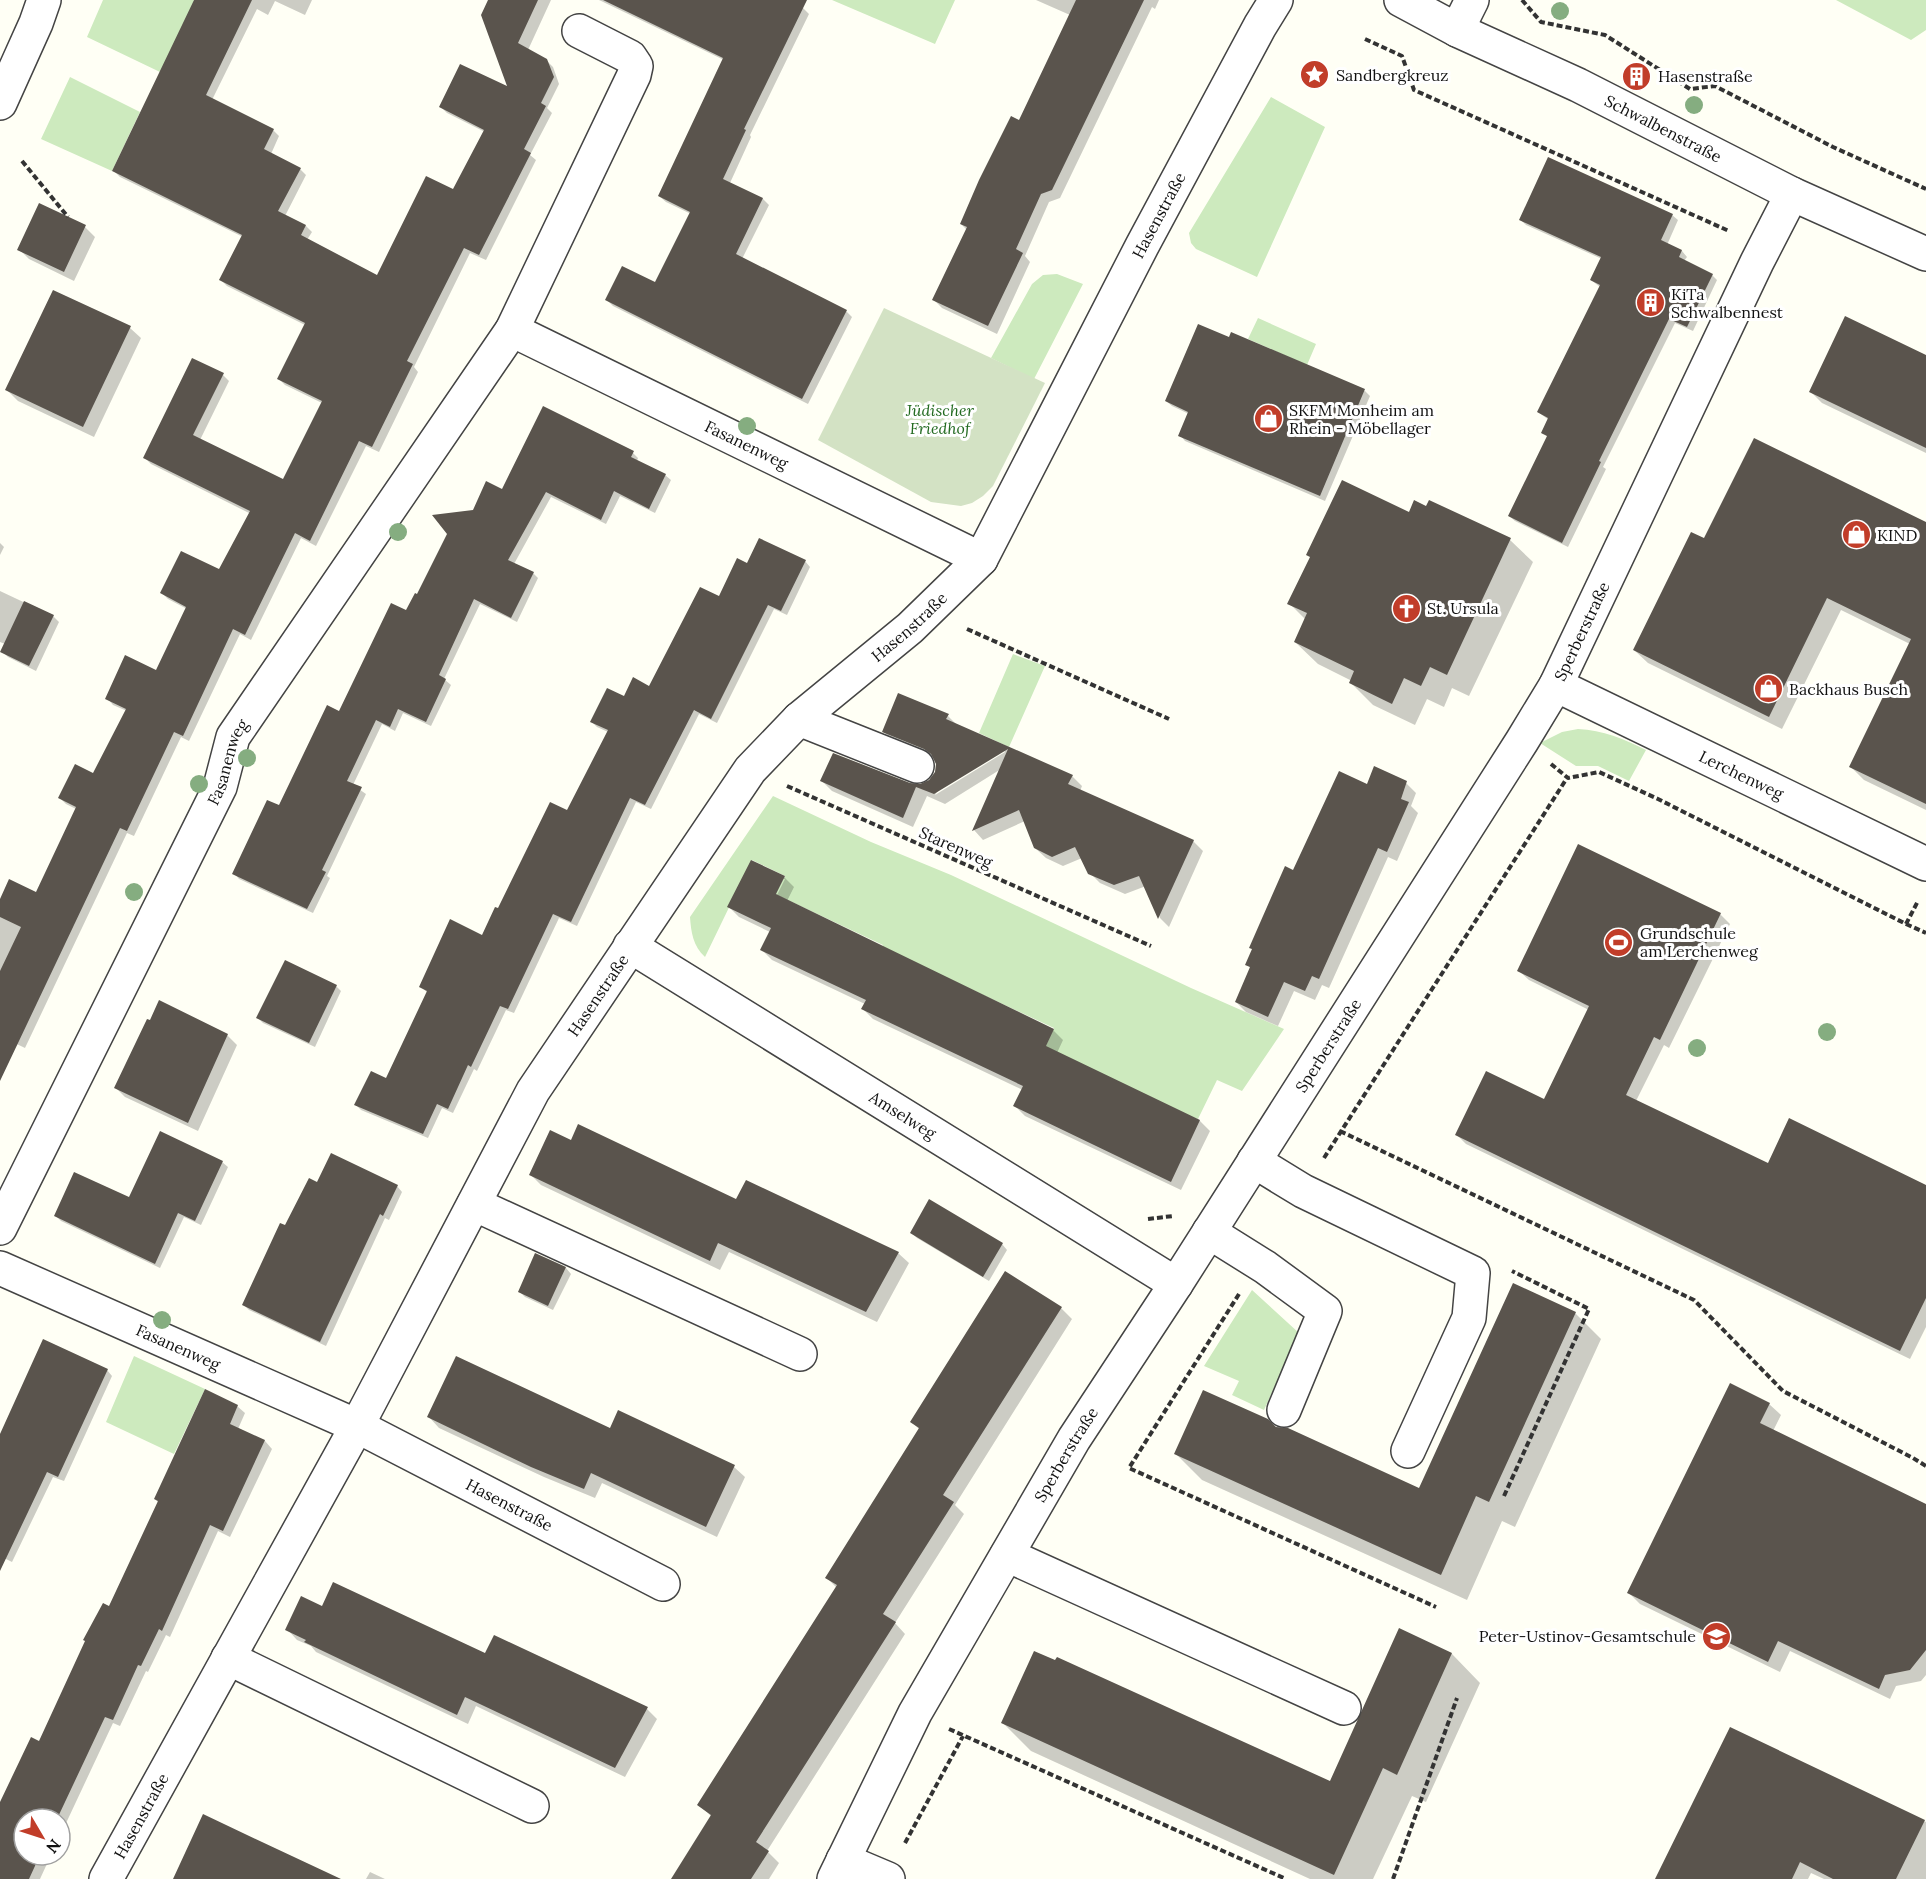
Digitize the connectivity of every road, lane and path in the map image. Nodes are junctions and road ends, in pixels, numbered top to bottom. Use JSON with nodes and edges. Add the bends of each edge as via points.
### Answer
{"nodes":[{"id":1,"x":44,"y":0,"type":"edge"},
{"id":2,"x":1276,"y":0,"type":"edge"},
{"id":3,"x":1401,"y":0,"type":"edge"},
{"id":4,"x":1472,"y":0,"type":"edge"},
{"id":5,"x":1522,"y":0,"type":"edge"},
{"id":6,"x":1457,"y":30,"type":"junction"},
{"id":7,"x":579,"y":31,"type":"dead end"},
{"id":8,"x":1365,"y":39,"type":"dead end"},
{"id":9,"x":0,"y":103,"type":"edge"},
{"id":10,"x":22,"y":161,"type":"dead end"},
{"id":11,"x":1926,"y":189,"type":"edge"},
{"id":12,"x":1792,"y":194,"type":"junction"},
{"id":13,"x":68,"y":217,"type":"dead end"},
{"id":14,"x":1735,"y":234,"type":"dead end"},
{"id":15,"x":1926,"y":254,"type":"edge"},
{"id":16,"x":512,"y":330,"type":"junction"},
{"id":17,"x":981,"y":559,"type":"junction"},
{"id":18,"x":928,"y":611,"type":"junction"},
{"id":19,"x":1556,"y":685,"type":"junction"},
{"id":20,"x":799,"y":719,"type":"junction"},
{"id":21,"x":1169,"y":719,"type":"dead end"},
{"id":22,"x":1522,"y":741,"type":"junction"},
{"id":23,"x":917,"y":766,"type":"dead end"},
{"id":24,"x":750,"y":770,"type":"junction"},
{"id":25,"x":1568,"y":778,"type":"junction"},
{"id":26,"x":1924,"y":879,"type":"edge"},
{"id":27,"x":1906,"y":924,"type":"junction"},
{"id":28,"x":1926,"y":933,"type":"edge"},
{"id":29,"x":630,"y":946,"type":"junction"},
{"id":30,"x":1151,"y":946,"type":"dead end"},
{"id":31,"x":1340,"y":1131,"type":"junction"},
{"id":32,"x":1254,"y":1161,"type":"junction"},
{"id":33,"x":1303,"y":1191,"type":"junction"},
{"id":34,"x":474,"y":1204,"type":"junction"},
{"id":35,"x":1179,"y":1216,"type":"dead end"},
{"id":36,"x":1145,"y":1219,"type":"dead end"},
{"id":37,"x":0,"y":1228,"type":"edge"},
{"id":38,"x":1209,"y":1232,"type":"junction"},
{"id":39,"x":1258,"y":1263,"type":"junction"},
{"id":40,"x":0,"y":1268,"type":"edge"},
{"id":41,"x":1473,"y":1273,"type":"junction"},
{"id":42,"x":1176,"y":1284,"type":"junction"},
{"id":43,"x":800,"y":1354,"type":"dead end"},
{"id":44,"x":1284,"y":1410,"type":"dead end"},
{"id":45,"x":357,"y":1426,"type":"junction"},
{"id":46,"x":1408,"y":1451,"type":"dead end"},
{"id":47,"x":1926,"y":1466,"type":"edge"},
{"id":48,"x":1504,"y":1496,"type":"dead end"},
{"id":49,"x":1007,"y":1555,"type":"junction"},
{"id":50,"x":663,"y":1584,"type":"dead end"},
{"id":51,"x":1436,"y":1607,"type":"dead end"},
{"id":52,"x":228,"y":1658,"type":"junction"},
{"id":53,"x":1457,"y":1698,"type":"dead end"},
{"id":54,"x":1344,"y":1708,"type":"dead end"},
{"id":55,"x":963,"y":1736,"type":"dead end"},
{"id":56,"x":969,"y":1738,"type":"dead end"},
{"id":57,"x":532,"y":1806,"type":"dead end"},
{"id":58,"x":838,"y":1870,"type":"edge"},
{"id":59,"x":106,"y":1879,"type":"edge"},
{"id":60,"x":887,"y":1879,"type":"edge"},
{"id":61,"x":1286,"y":1879,"type":"edge"},
{"id":62,"x":1393,"y":1879,"type":"edge"}],
"edges":[{"from":1,"to":9,"type":"street"},
{"from":2,"to":17,"type":"street","name":"Hasenstraße","via":[[1142,246]]},
{"from":3,"to":6,"type":"street","name":"Schwalbenstraße"},
{"from":4,"to":6,"type":"street"},
{"from":5,"to":11,"type":"path","via":[[1541,22],[1605,35],[1690,89],[1715,86],[1833,147]]},
{"from":6,"to":12,"type":"street","name":"Schwalbenstraße","via":[[1578,85]]},
{"from":7,"to":16,"type":"street","name":"Fasanenweg","via":[[630,57],[636,66],[634,75]]},
{"from":8,"to":14,"type":"path","via":[[1402,56],[1414,90]]},
{"from":10,"to":13,"type":"path"},
{"from":12,"to":15,"type":"street","name":"Schwalbenstraße"},
{"from":12,"to":19,"type":"street","name":"Sperberstraße"},
{"from":16,"to":17,"type":"street","name":"Fasanenweg"},
{"from":16,"to":37,"type":"street","name":"Fasanenweg","via":[[233,736],[220,787]]},
{"from":17,"to":18,"type":"street","name":"Hasenstraße"},
{"from":18,"to":20,"type":"street","name":"Hasenstraße"},
{"from":18,"to":21,"type":"path"},
{"from":19,"to":22,"type":"street","name":"Sperberstraße"},
{"from":19,"to":26,"type":"street","name":"Lerchenweg"},
{"from":20,"to":23,"type":"street"},
{"from":20,"to":24,"type":"street","name":"Hasenstraße"},
{"from":22,"to":25,"type":"path"},
{"from":22,"to":32,"type":"street","name":"Sperberstraße"},
{"from":24,"to":29,"type":"street","name":"Hasenstraße"},
{"from":24,"to":30,"type":"path","name":"Starenweg"},
{"from":25,"to":27,"type":"path","via":[[1599,772]]},
{"from":25,"to":31,"type":"path"},
{"from":26,"to":27,"type":"path"},
{"from":27,"to":28,"type":"path"},
{"from":29,"to":34,"type":"street","name":"Hasenstraße","via":[[533,1090]]},
{"from":29,"to":42,"type":"street","name":"Amselweg"},
{"from":31,"to":33,"type":"path"},
{"from":31,"to":47,"type":"path","via":[[1694,1300],[1783,1391]]},
{"from":32,"to":33,"type":"street"},
{"from":32,"to":38,"type":"street","name":"Sperberstraße"},
{"from":33,"to":41,"type":"street"},
{"from":34,"to":43,"type":"street"},
{"from":34,"to":45,"type":"street","name":"Hasenstraße"},
{"from":35,"to":36,"type":"path"},
{"from":38,"to":39,"type":"street"},
{"from":38,"to":42,"type":"street","name":"Sperberstraße"},
{"from":39,"to":44,"type":"street","via":[[1325,1311]]},
{"from":39,"to":51,"type":"path","via":[[1130,1468]]},
{"from":40,"to":45,"type":"street","name":"Fasanenweg"},
{"from":41,"to":46,"type":"street","via":[[1469,1318]]},
{"from":41,"to":48,"type":"path","via":[[1510,1270],[1589,1309]]},
{"from":42,"to":49,"type":"street","name":"Sperberstraße","via":[[1074,1439]]},
{"from":45,"to":50,"type":"street","name":"Hasenstraße"},
{"from":45,"to":52,"type":"street","name":"Hasenstraße"},
{"from":49,"to":54,"type":"street"},
{"from":49,"to":58,"type":"street","name":"Sperberstraße","via":[[915,1713]]},
{"from":52,"to":57,"type":"street"},
{"from":52,"to":59,"type":"street","name":"Hasenstraße"},
{"from":53,"to":62,"type":"path"},
{"from":55,"to":60,"type":"path"},
{"from":56,"to":61,"type":"path"},
{"from":58,"to":60,"type":"street"}]}
